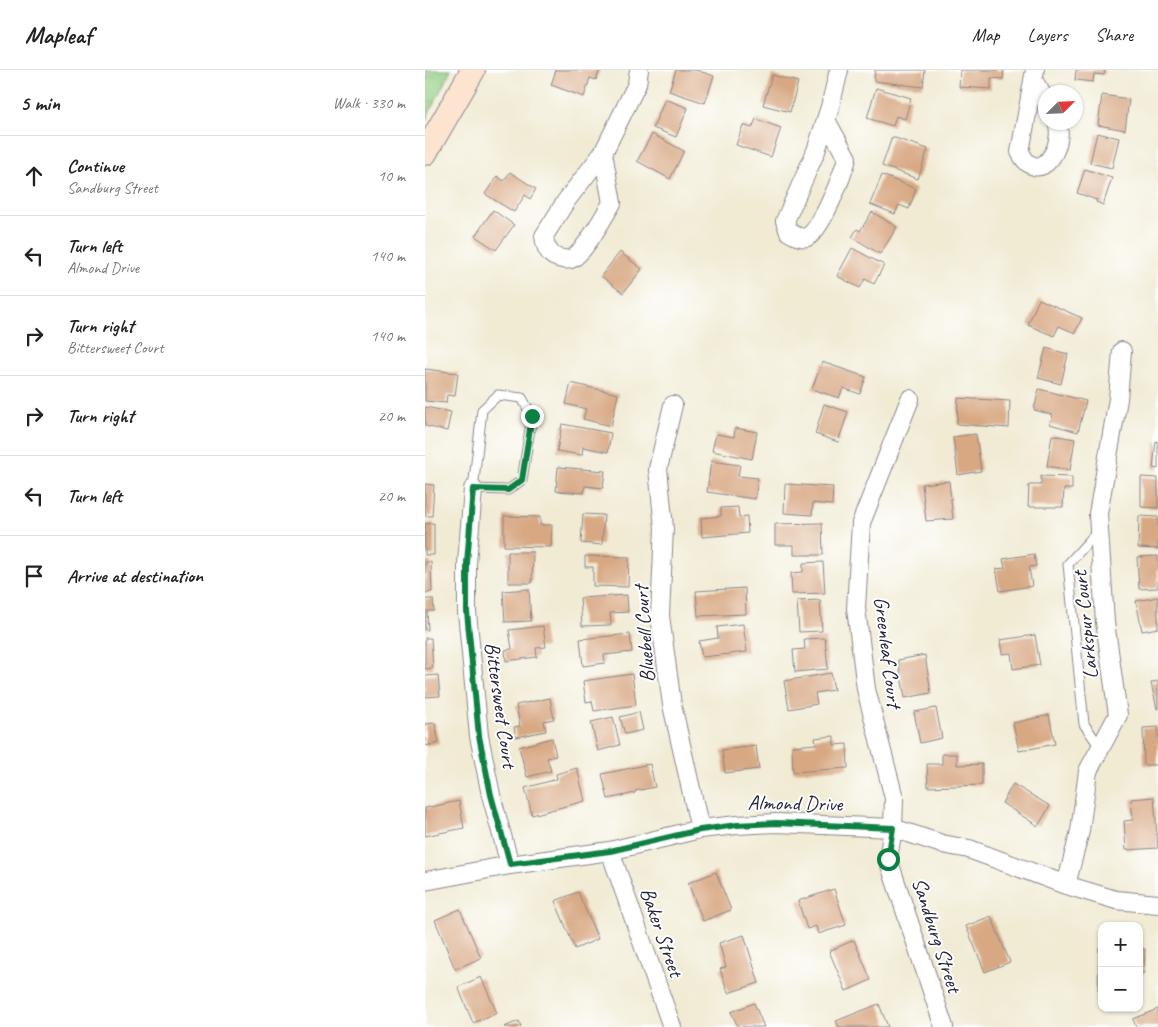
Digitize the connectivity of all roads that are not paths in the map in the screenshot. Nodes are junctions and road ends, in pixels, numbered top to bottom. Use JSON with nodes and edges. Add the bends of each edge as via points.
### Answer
{"nodes":[{"id":1,"x":473,"y":70,"type":"edge"},
{"id":2,"x":639,"y":70,"type":"edge"},
{"id":3,"x":839,"y":70,"type":"edge"},
{"id":4,"x":1034,"y":75,"type":"edge"},
{"id":5,"x":826,"y":120,"type":"junction"},
{"id":6,"x":1060,"y":130,"type":"edge"},
{"id":7,"x":425,"y":153,"type":"edge"},
{"id":8,"x":603,"y":153,"type":"junction"},
{"id":9,"x":1122,"y":351,"type":"dead end"},
{"id":10,"x":911,"y":399,"type":"dead end"},
{"id":11,"x":673,"y":405,"type":"dead end"},
{"id":12,"x":473,"y":489,"type":"junction"},
{"id":13,"x":1099,"y":530,"type":"junction"},
{"id":14,"x":1101,"y":748,"type":"junction"},
{"id":15,"x":893,"y":828,"type":"junction"},
{"id":16,"x":700,"y":830,"type":"junction"},
{"id":17,"x":610,"y":851,"type":"junction"},
{"id":18,"x":510,"y":864,"type":"junction"},
{"id":19,"x":425,"y":881,"type":"edge"},
{"id":20,"x":1066,"y":886,"type":"junction"},
{"id":21,"x":1158,"y":904,"type":"edge"},
{"id":22,"x":672,"y":1027,"type":"edge"},
{"id":23,"x":944,"y":1027,"type":"edge"}],
"edges":[{"from":1,"to":7,"type":"street"},
{"from":2,"to":8,"type":"street","via":[[637,84]]},
{"from":3,"to":5,"type":"street"},
{"from":4,"to":6,"type":"street","via":[[1020,152],[1025,161],[1029,165],[1048,163]]},
{"from":5,"to":5,"type":"street","via":[[785,221],[789,232],[805,238],[820,224],[844,172],[847,158]]},
{"from":8,"to":8,"type":"street","via":[[544,236],[546,248],[555,257],[567,260],[574,257],[612,203]]},
{"from":9,"to":13,"type":"street","name":"Larkspur Court","via":[[1118,399],[1098,514]]},
{"from":10,"to":15,"type":"street","name":"Greenleaf Court","via":[[861,523],[856,608],[866,689],[893,798]]},
{"from":11,"to":16,"type":"street","name":"Bluebell Court","via":[[658,469],[664,528],[661,616],[672,706]]},
{"from":12,"to":12,"type":"lane","via":[[482,410],[499,395],[522,398],[532,416],[522,480],[508,490]]},
{"from":12,"to":18,"type":"street","name":"Bittersweet Court","via":[[467,563],[468,622],[479,736]]},
{"from":13,"to":14,"type":"street","name":"Larkspur Court","via":[[1105,622],[1118,715]]},
{"from":13,"to":14,"type":"lane","via":[[1068,564],[1084,724]]},
{"from":14,"to":20,"type":"street","name":"Larkspur Court","via":[[1088,771],[1080,831]]},
{"from":15,"to":16,"type":"street","name":"Almond Drive","via":[[776,823]]},
{"from":15,"to":20,"type":"street","name":"Almond Drive","via":[[969,849]]},
{"from":15,"to":23,"type":"street","name":"Sandburg Street","via":[[888,859]]},
{"from":16,"to":17,"type":"street","name":"Almond Drive"},
{"from":17,"to":18,"type":"street","name":"Almond Drive"},
{"from":17,"to":22,"type":"street","name":"Baker Street"},
{"from":18,"to":19,"type":"street","name":"Almond Drive"},
{"from":20,"to":21,"type":"street","name":"Almond Drive","via":[[1116,900]]}]}
